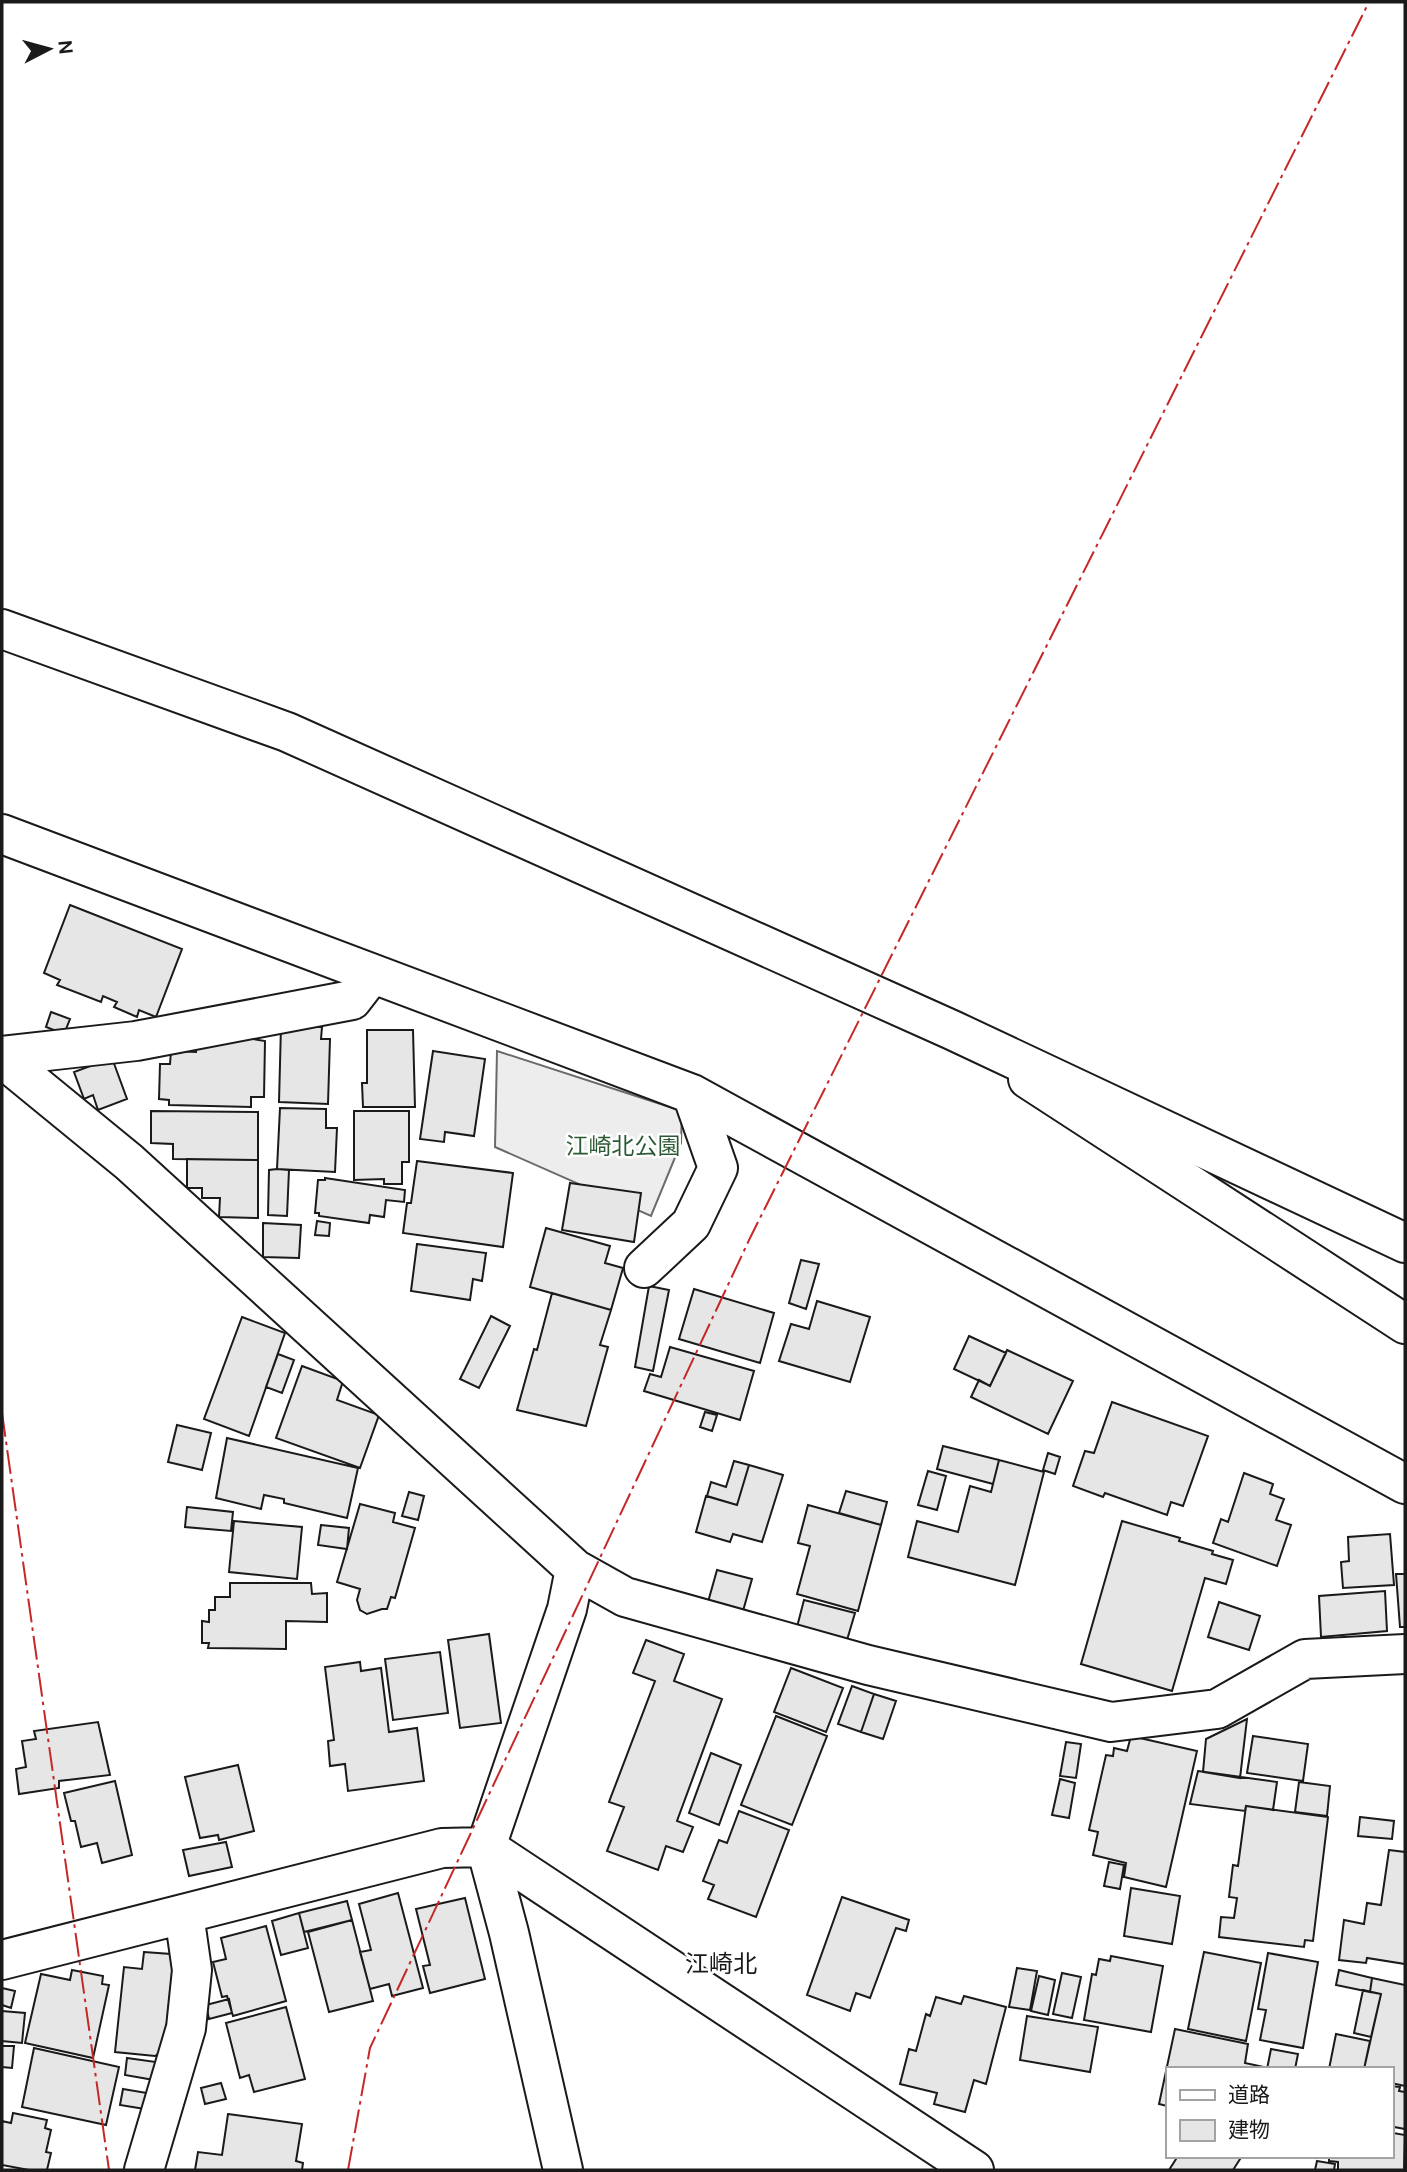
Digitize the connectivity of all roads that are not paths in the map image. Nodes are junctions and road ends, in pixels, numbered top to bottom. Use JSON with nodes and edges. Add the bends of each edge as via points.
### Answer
{"nodes":[{"id":1,"x":2,"y":629,"type":"edge"},
{"id":2,"x":2,"y":834,"type":"edge"},
{"id":3,"x":372,"y":974,"type":"junction"},
{"id":4,"x":952,"y":1030,"type":"junction"},
{"id":5,"x":2,"y":1057,"type":"edge"},
{"id":6,"x":692,"y":1094,"type":"junction"},
{"id":7,"x":1405,"y":1243,"type":"edge"},
{"id":8,"x":644,"y":1268,"type":"dead end"},
{"id":9,"x":1405,"y":1324,"type":"edge"},
{"id":10,"x":1405,"y":1484,"type":"edge"},
{"id":11,"x":575,"y":1569,"type":"junction"},
{"id":12,"x":1405,"y":1654,"type":"edge"},
{"id":13,"x":486,"y":1847,"type":"junction"},
{"id":14,"x":184,"y":1914,"type":"junction"},
{"id":15,"x":2,"y":1960,"type":"edge"},
{"id":16,"x":144,"y":2170,"type":"edge"},
{"id":17,"x":563,"y":2170,"type":"edge"},
{"id":18,"x":974,"y":2170,"type":"edge"}],
"edges":[{"from":1,"to":4,"type":"street","via":[[287,732]]},
{"from":2,"to":3,"type":"street"},
{"from":3,"to":5,"type":"street","via":[[352,1000],[136,1041]]},
{"from":3,"to":6,"type":"street"},
{"from":4,"to":7,"type":"street"},
{"from":4,"to":9,"type":"street"},
{"from":5,"to":11,"type":"street","via":[[130,1162]]},
{"from":6,"to":8,"type":"street","via":[[718,1168],[691,1224]]},
{"from":6,"to":10,"type":"street"},
{"from":11,"to":12,"type":"street","via":[[638,1601],[868,1665],[1111,1723],[1217,1709],[1305,1659]]},
{"from":11,"to":13,"type":"street","via":[[567,1609]]},
{"from":13,"to":14,"type":"street","via":[[442,1848]]},
{"from":13,"to":17,"type":"street"},
{"from":13,"to":18,"type":"street"},
{"from":14,"to":15,"type":"street"},
{"from":14,"to":16,"type":"street","via":[[192,1969],[186,2028]]}]}
